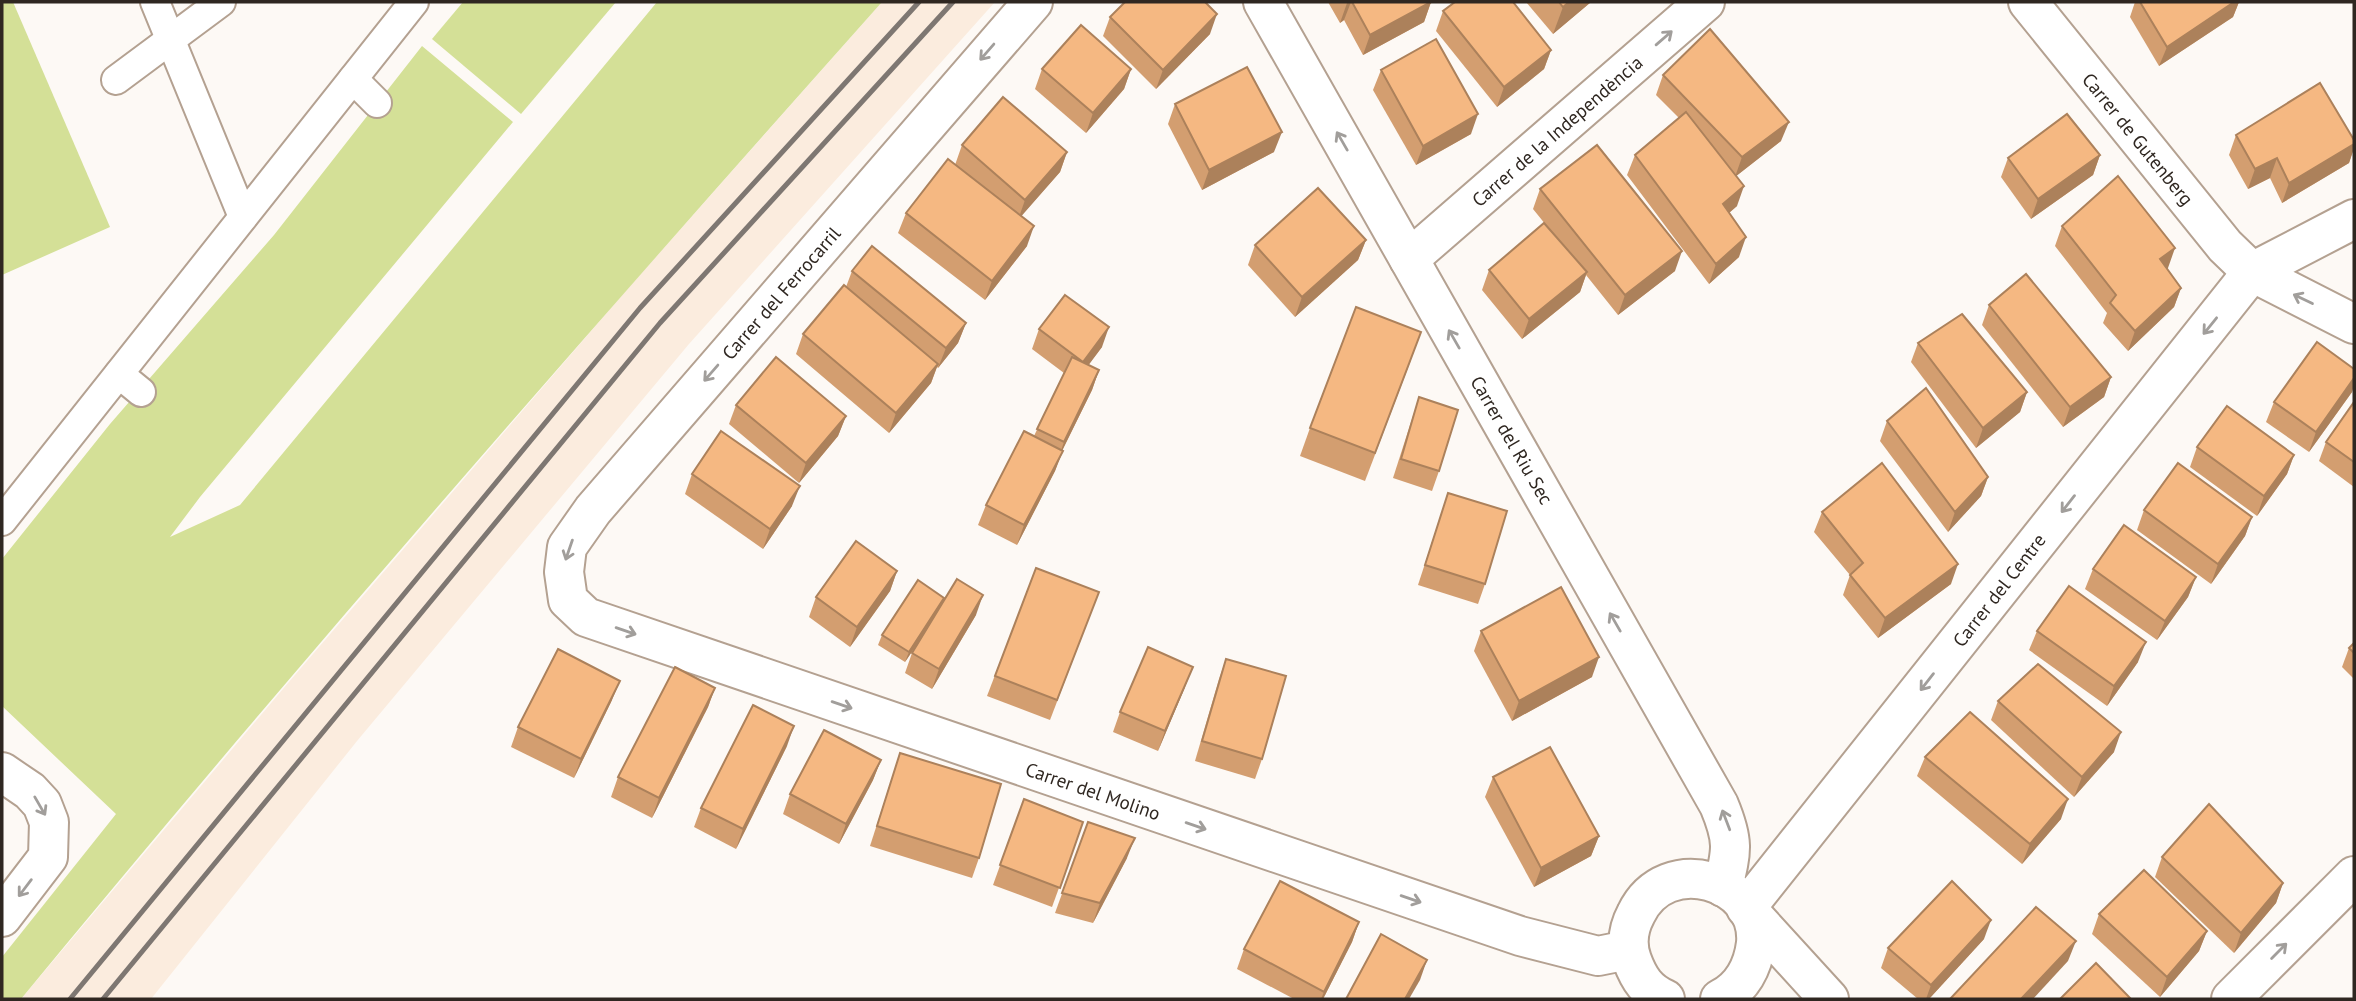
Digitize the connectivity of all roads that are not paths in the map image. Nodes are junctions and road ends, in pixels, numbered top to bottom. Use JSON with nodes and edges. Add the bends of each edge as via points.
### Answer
{"nodes":[{"id":1,"x":155,"y":2,"type":"edge"},
{"id":2,"x":221,"y":2,"type":"edge"},
{"id":3,"x":414,"y":2,"type":"edge"},
{"id":4,"x":1033,"y":2,"type":"edge"},
{"id":5,"x":1263,"y":2,"type":"edge"},
{"id":6,"x":1705,"y":2,"type":"edge"},
{"id":7,"x":2028,"y":2,"type":"edge"},
{"id":8,"x":171,"y":41,"type":"junction"},
{"id":9,"x":353,"y":79,"type":"junction"},
{"id":10,"x":116,"y":80,"type":"dead end"},
{"id":11,"x":377,"y":103,"type":"dead end"},
{"id":12,"x":243,"y":217,"type":"junction"},
{"id":13,"x":2354,"y":219,"type":"edge"},
{"id":14,"x":1409,"y":259,"type":"junction"},
{"id":15,"x":2252,"y":272,"type":"junction"},
{"id":16,"x":2354,"y":324,"type":"edge"},
{"id":17,"x":119,"y":373,"type":"junction"},
{"id":18,"x":141,"y":392,"type":"dead end"},
{"id":19,"x":2,"y":521,"type":"edge"},
{"id":20,"x":568,"y":600,"type":"joint"},
{"id":21,"x":2,"y":772,"type":"edge"},
{"id":22,"x":2354,"y":876,"type":"edge"},
{"id":23,"x":1735,"y":897,"type":"junction"},
{"id":24,"x":2,"y":917,"type":"edge"},
{"id":25,"x":1628,"y":950,"type":"junction"},
{"id":26,"x":1731,"y":991,"type":"edge"},
{"id":27,"x":1823,"y":993,"type":"edge"},
{"id":28,"x":1657,"y":998,"type":"edge"},
{"id":29,"x":2231,"y":999,"type":"edge"}],
"edges":[{"from":1,"to":8,"type":"street"},
{"from":2,"to":8,"type":"street"},
{"from":3,"to":9,"type":"street"},
{"from":4,"to":20,"type":"street","name":"Carrer del Ferrocarril","one_way":true,"via":[[593,510],[567,547]]},
{"from":14,"to":5,"type":"street","name":"Carrer del Riu Sec","one_way":true},
{"from":14,"to":6,"type":"street","name":"Carrer de la Independència","one_way":true},
{"from":7,"to":15,"type":"street","name":"Carrer de Gutenberg","via":[[2225,247]]},
{"from":8,"to":10,"type":"street"},
{"from":8,"to":12,"type":"street"},
{"from":9,"to":11,"type":"street"},
{"from":9,"to":12,"type":"street"},
{"from":12,"to":17,"type":"street"},
{"from":13,"to":15,"type":"street"},
{"from":23,"to":14,"type":"street","name":"Carrer del Riu Sec","one_way":true,"via":[[1730,831],[1719,805]]},
{"from":16,"to":15,"type":"street","name":"Carrer de Gutenberg","one_way":true},
{"from":15,"to":23,"type":"street","name":"Carrer del Centre","one_way":true},
{"from":17,"to":18,"type":"street"},
{"from":17,"to":19,"type":"street","via":[[74,450]]},
{"from":20,"to":25,"type":"street","name":"Carrer del Molino","one_way":true,"via":[[586,617],[1520,936],[1598,956]]},
{"from":21,"to":24,"type":"street","one_way":true,"via":[[30,791],[49,822],[48,857]]},
{"from":29,"to":22,"type":"street","one_way":true},
{"from":23,"to":25,"type":"street","via":[[1713,881],[1681,878],[1660,886],[1642,900],[1629,927]]},
{"from":23,"to":26,"type":"street","via":[[1755,929],[1756,941],[1752,963]]},
{"from":23,"to":27,"type":"street"},
{"from":25,"to":28,"type":"street","via":[[1639,978]]},
{"from":26,"to":27,"type":"street","via":[[1779,977],[1798,977]]}]}
